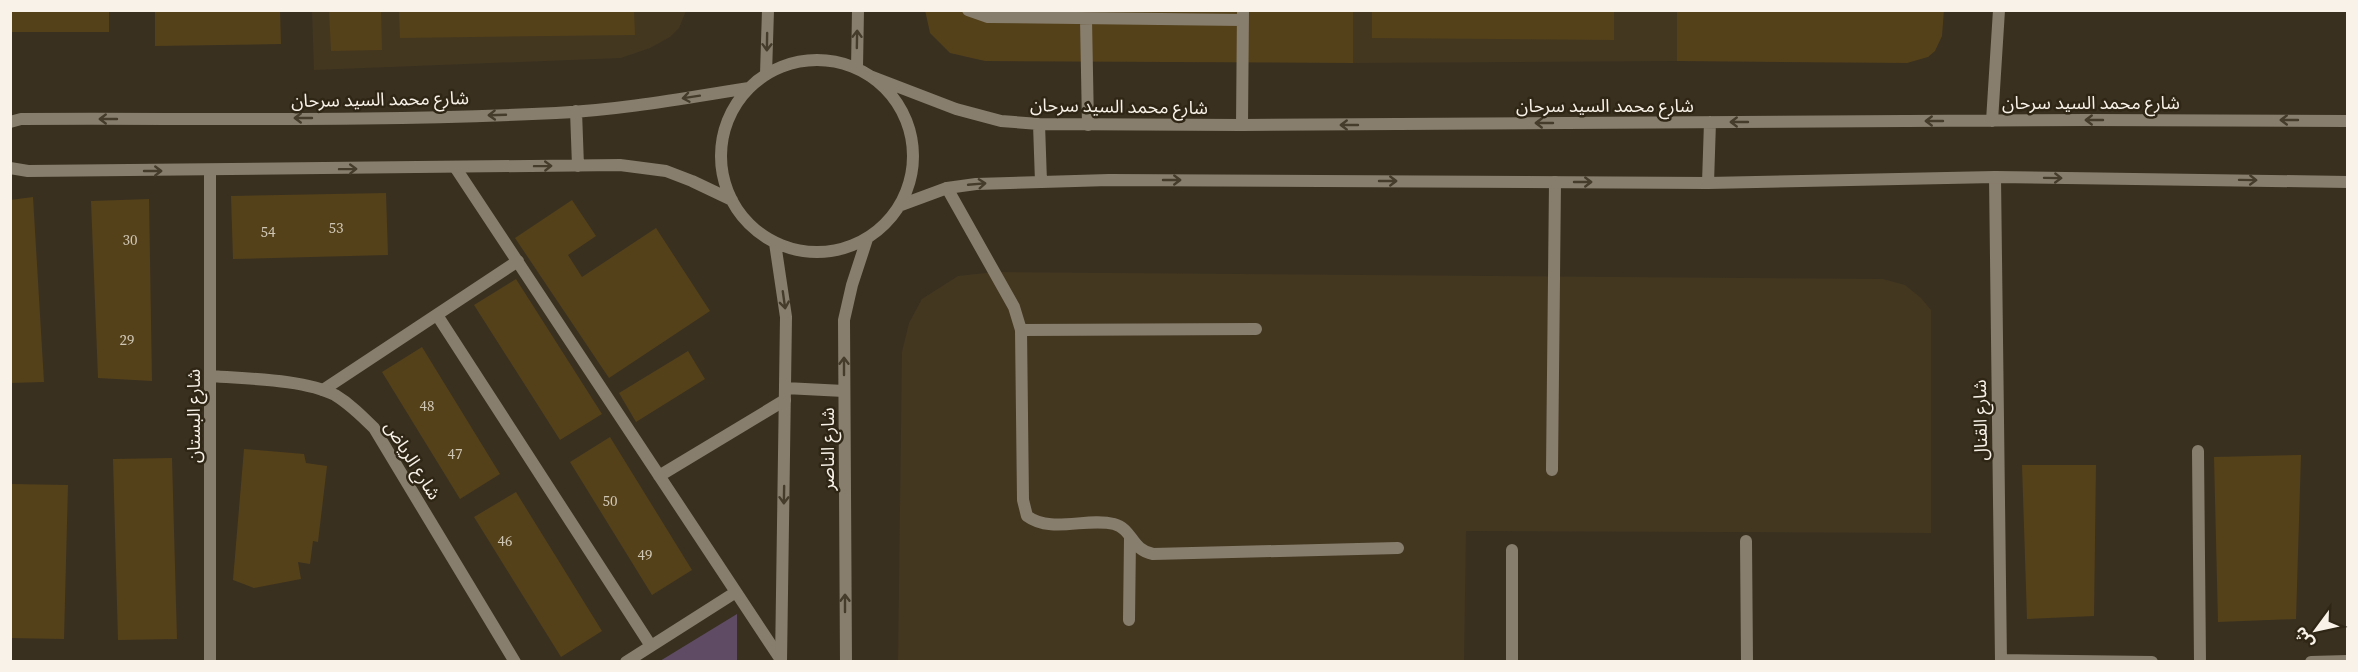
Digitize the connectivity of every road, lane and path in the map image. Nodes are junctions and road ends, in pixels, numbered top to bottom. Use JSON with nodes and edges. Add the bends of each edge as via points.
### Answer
{"nodes":[{"id":1,"x":768,"y":10,"type":"edge"},
{"id":2,"x":858,"y":10,"type":"edge"},
{"id":3,"x":968,"y":10,"type":"edge"},
{"id":4,"x":1999,"y":10,"type":"edge"},
{"id":5,"x":1243,"y":15,"type":"edge"},
{"id":6,"x":1086,"y":19,"type":"junction"},
{"id":7,"x":857,"y":68,"type":"junction"},
{"id":8,"x":766,"y":74,"type":"junction"},
{"id":9,"x":870,"y":76,"type":"junction"},
{"id":10,"x":749,"y":88,"type":"junction"},
{"id":11,"x":576,"y":111,"type":"junction"},
{"id":12,"x":1992,"y":120,"type":"junction"},
{"id":13,"x":2348,"y":121,"type":"edge"},
{"id":14,"x":10,"y":122,"type":"edge"},
{"id":15,"x":1710,"y":122,"type":"junction"},
{"id":16,"x":1039,"y":124,"type":"junction"},
{"id":17,"x":1088,"y":125,"type":"junction"},
{"id":18,"x":1242,"y":125,"type":"junction"},
{"id":19,"x":578,"y":166,"type":"junction"},
{"id":20,"x":456,"y":167,"type":"junction"},
{"id":21,"x":10,"y":168,"type":"edge"},
{"id":22,"x":210,"y":171,"type":"junction"},
{"id":23,"x":1995,"y":177,"type":"junction"},
{"id":24,"x":1041,"y":182,"type":"junction"},
{"id":25,"x":1555,"y":182,"type":"junction"},
{"id":26,"x":2348,"y":182,"type":"edge"},
{"id":27,"x":1708,"y":183,"type":"junction"},
{"id":28,"x":947,"y":188,"type":"junction"},
{"id":29,"x":732,"y":200,"type":"junction"},
{"id":30,"x":901,"y":205,"type":"junction"},
{"id":31,"x":867,"y":239,"type":"junction"},
{"id":32,"x":775,"y":243,"type":"junction"},
{"id":33,"x":518,"y":261,"type":"junction"},
{"id":34,"x":437,"y":315,"type":"junction"},
{"id":35,"x":1256,"y":329,"type":"dead end"},
{"id":36,"x":1021,"y":330,"type":"junction"},
{"id":37,"x":211,"y":376,"type":"junction"},
{"id":38,"x":323,"y":390,"type":"junction"},
{"id":39,"x":844,"y":391,"type":"junction"},
{"id":40,"x":785,"y":394,"type":"junction"},
{"id":41,"x":2198,"y":451,"type":"dead end"},
{"id":42,"x":1552,"y":470,"type":"dead end"},
{"id":43,"x":659,"y":476,"type":"junction"},
{"id":44,"x":1130,"y":538,"type":"junction"},
{"id":45,"x":1746,"y":541,"type":"dead end"},
{"id":46,"x":1398,"y":548,"type":"dead end"},
{"id":47,"x":1512,"y":550,"type":"dead end"},
{"id":48,"x":736,"y":592,"type":"junction"},
{"id":49,"x":1129,"y":620,"type":"dead end"},
{"id":50,"x":651,"y":646,"type":"junction"},
{"id":51,"x":781,"y":661,"type":"edge"},
{"id":52,"x":2001,"y":661,"type":"edge"},
{"id":53,"x":2348,"y":661,"type":"edge"},
{"id":54,"x":210,"y":662,"type":"edge"},
{"id":55,"x":515,"y":662,"type":"edge"},
{"id":56,"x":626,"y":662,"type":"edge"},
{"id":57,"x":846,"y":662,"type":"edge"},
{"id":58,"x":1512,"y":662,"type":"edge"},
{"id":59,"x":1747,"y":662,"type":"edge"},
{"id":60,"x":2152,"y":662,"type":"edge"},
{"id":61,"x":2200,"y":662,"type":"edge"},
{"id":62,"x":2311,"y":662,"type":"edge"}],
"edges":[{"from":1,"to":8,"type":"street","one_way":true},
{"from":7,"to":2,"type":"street","one_way":true},
{"from":3,"to":6,"type":"street","via":[[988,17]]},
{"from":4,"to":12,"type":"street"},
{"from":5,"to":6,"type":"street"},
{"from":5,"to":18,"type":"street"},
{"from":6,"to":17,"type":"street"},
{"from":7,"to":8,"type":"street","via":[[811,59]]},
{"from":7,"to":9,"type":"street"},
{"from":8,"to":10,"type":"street"},
{"from":9,"to":16,"type":"street","name":"شارع محمد السيد سرحان","via":[[956,109],[1001,121]]},
{"from":9,"to":30,"type":"street","via":[[899,105],[913,144],[909,186]]},
{"from":10,"to":11,"type":"street","name":"شارع محمد السيد سرحان","one_way":true},
{"from":10,"to":29,"type":"street","via":[[736,103],[722,141],[723,171]]},
{"from":11,"to":14,"type":"street","name":"شارع محمد السيد سرحان","one_way":true,"via":[[391,118]]},
{"from":11,"to":19,"type":"street"},
{"from":13,"to":12,"type":"street","name":"شارع محمد السيد سرحان","one_way":true},
{"from":12,"to":15,"type":"street","name":"شارع محمد السيد سرحان","one_way":true},
{"from":15,"to":18,"type":"street","name":"شارع محمد السيد سرحان","one_way":true},
{"from":15,"to":27,"type":"street"},
{"from":16,"to":17,"type":"street","name":"شارع محمد السيد سرحان"},
{"from":16,"to":24,"type":"street"},
{"from":17,"to":18,"type":"street","name":"شارع محمد السيد سرحان"},
{"from":20,"to":19,"type":"street","one_way":true},
{"from":19,"to":29,"type":"street","via":[[620,165],[666,171]]},
{"from":22,"to":20,"type":"street","one_way":true},
{"from":20,"to":33,"type":"street"},
{"from":21,"to":22,"type":"street","one_way":true},
{"from":22,"to":37,"type":"street","name":"شارع البستان"},
{"from":23,"to":26,"type":"street","one_way":true},
{"from":23,"to":27,"type":"street"},
{"from":23,"to":52,"type":"street","name":"شارع القنال"},
{"from":24,"to":25,"type":"street","one_way":true},
{"from":28,"to":24,"type":"street","one_way":true,"via":[[976,183]]},
{"from":25,"to":27,"type":"street","one_way":true},
{"from":25,"to":42,"type":"street"},
{"from":28,"to":30,"type":"street"},
{"from":28,"to":36,"type":"street","via":[[1011,301]]},
{"from":29,"to":32,"type":"street","via":[[757,232]]},
{"from":30,"to":31,"type":"street"},
{"from":31,"to":32,"type":"street","via":[[831,252],[793,249]]},
{"from":39,"to":31,"type":"street","name":"شارع الناصر","one_way":true,"via":[[844,320]]},
{"from":32,"to":40,"type":"street","one_way":true,"via":[[786,317]]},
{"from":33,"to":34,"type":"street"},
{"from":33,"to":43,"type":"street"},
{"from":34,"to":38,"type":"street"},
{"from":34,"to":50,"type":"street"},
{"from":35,"to":36,"type":"street"},
{"from":36,"to":44,"type":"street","via":[[1023,500],[1027,516],[1042,524],[1111,523],[1123,528]]},
{"from":37,"to":38,"type":"street","name":"شارع الرياض"},
{"from":37,"to":54,"type":"street","name":"شارع البستان"},
{"from":38,"to":55,"type":"street","name":"شارع الرياض","via":[[356,409],[374,428]]},
{"from":39,"to":40,"type":"street"},
{"from":57,"to":39,"type":"street","name":"شارع الناصر","one_way":true},
{"from":40,"to":43,"type":"street"},
{"from":40,"to":51,"type":"street","one_way":true},
{"from":41,"to":61,"type":"street"},
{"from":43,"to":48,"type":"street"},
{"from":44,"to":46,"type":"street","via":[[1139,549],[1153,554]]},
{"from":44,"to":49,"type":"street"},
{"from":45,"to":59,"type":"street"},
{"from":47,"to":58,"type":"street"},
{"from":48,"to":50,"type":"street"},
{"from":48,"to":51,"type":"street"},
{"from":50,"to":56,"type":"street"},
{"from":52,"to":60,"type":"street"},
{"from":53,"to":62,"type":"street"}]}
